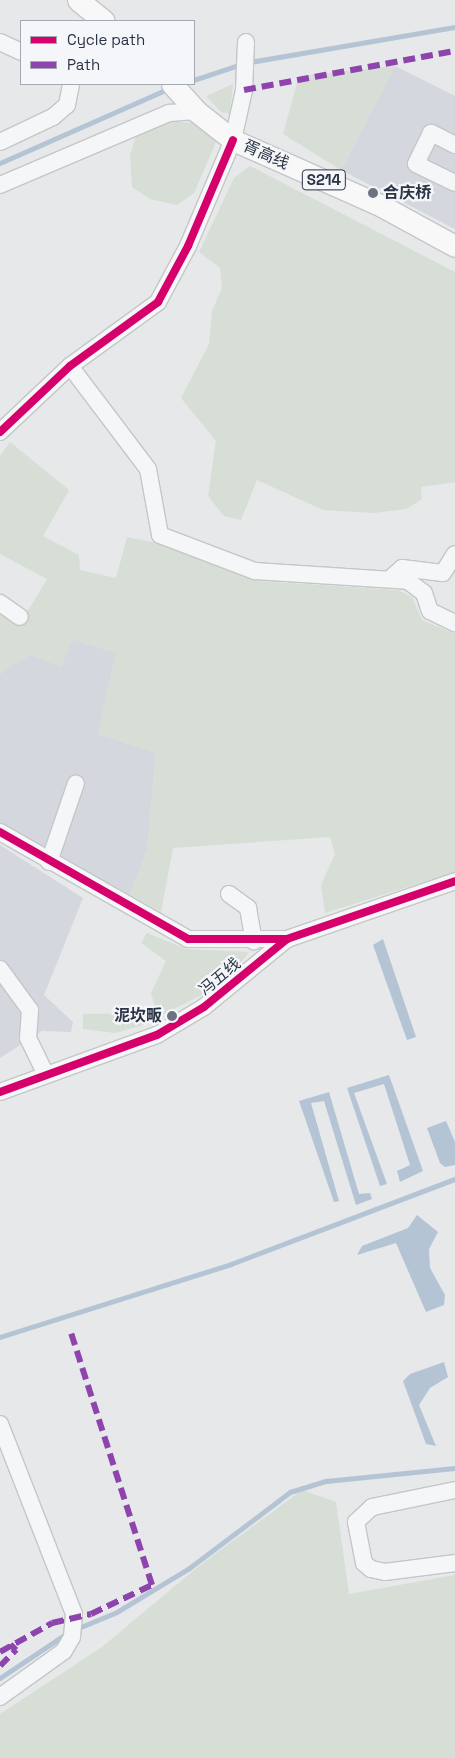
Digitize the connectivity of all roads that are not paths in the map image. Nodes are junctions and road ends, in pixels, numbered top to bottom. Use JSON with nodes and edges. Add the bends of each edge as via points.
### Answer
{"nodes":[{"id":1,"x":84,"y":10,"type":"edge"},
{"id":2,"x":102,"y":20,"type":"edge"},
{"id":3,"x":0,"y":42,"type":"edge"},
{"id":4,"x":246,"y":42,"type":"dead end"},
{"id":5,"x":20,"y":52,"type":"edge"},
{"id":6,"x":71,"y":85,"type":"edge"},
{"id":7,"x":173,"y":85,"type":"edge"},
{"id":8,"x":196,"y":111,"type":"junction"},
{"id":9,"x":233,"y":140,"type":"junction"},
{"id":10,"x":0,"y":142,"type":"edge"},
{"id":11,"x":455,"y":145,"type":"edge"},
{"id":12,"x":455,"y":183,"type":"edge"},
{"id":13,"x":0,"y":185,"type":"edge"},
{"id":14,"x":455,"y":246,"type":"edge"},
{"id":15,"x":70,"y":366,"type":"junction"},
{"id":16,"x":0,"y":432,"type":"edge"},
{"id":17,"x":455,"y":554,"type":"edge"},
{"id":18,"x":391,"y":578,"type":"junction"},
{"id":19,"x":0,"y":602,"type":"edge"},
{"id":20,"x":20,"y":617,"type":"dead end"},
{"id":21,"x":455,"y":623,"type":"edge"},
{"id":22,"x":76,"y":783,"type":"dead end"},
{"id":23,"x":0,"y":832,"type":"edge"},
{"id":24,"x":49,"y":862,"type":"junction"},
{"id":25,"x":455,"y":881,"type":"edge"},
{"id":26,"x":229,"y":894,"type":"dead end"},
{"id":27,"x":287,"y":939,"type":"junction"},
{"id":28,"x":254,"y":941,"type":"junction"},
{"id":29,"x":0,"y":969,"type":"edge"},
{"id":30,"x":45,"y":1074,"type":"junction"},
{"id":31,"x":0,"y":1092,"type":"edge"},
{"id":32,"x":0,"y":1424,"type":"edge"},
{"id":33,"x":455,"y":1490,"type":"edge"},
{"id":34,"x":455,"y":1563,"type":"edge"},
{"id":35,"x":0,"y":1697,"type":"edge"}],
"edges":[{"from":1,"to":2,"type":"main road"},
{"from":3,"to":5,"type":"street"},
{"from":4,"to":9,"type":"street","via":[[244,90]]},
{"from":6,"to":10,"type":"street","via":[[67,105],[53,117]]},
{"from":7,"to":8,"type":"main road","name":"胥高线","number":"S214"},
{"from":8,"to":9,"type":"main road","name":"胥高线","number":"S214"},
{"from":8,"to":13,"type":"street","via":[[169,113]]},
{"from":9,"to":14,"type":"main road","name":"胥高线","number":"S214","via":[[380,205]]},
{"from":9,"to":15,"type":"street","via":[[188,246],[158,302]]},
{"from":11,"to":12,"type":"street","via":[[431,133],[416,164]]},
{"from":15,"to":16,"type":"street"},
{"from":15,"to":18,"type":"street","via":[[148,469],[160,534],[255,571]]},
{"from":17,"to":18,"type":"street","via":[[443,572],[402,568]]},
{"from":18,"to":21,"type":"street","via":[[408,581],[424,593],[430,611]]},
{"from":19,"to":20,"type":"street"},
{"from":22,"to":24,"type":"street"},
{"from":23,"to":24,"type":"street"},
{"from":24,"to":28,"type":"street","via":[[188,939]]},
{"from":25,"to":27,"type":"street","name":"冯五线"},
{"from":26,"to":28,"type":"street","via":[[248,908]]},
{"from":27,"to":28,"type":"street"},
{"from":27,"to":30,"type":"street","name":"冯五线","via":[[204,1007],[156,1035]]},
{"from":29,"to":30,"type":"street","via":[[30,1010],[28,1038]]},
{"from":30,"to":31,"type":"street","name":"冯五线"},
{"from":32,"to":35,"type":"street","via":[[74,1614],[72,1637],[64,1651]]},
{"from":33,"to":34,"type":"street","via":[[372,1507],[356,1522],[364,1563],[371,1569],[385,1572]]}]}
